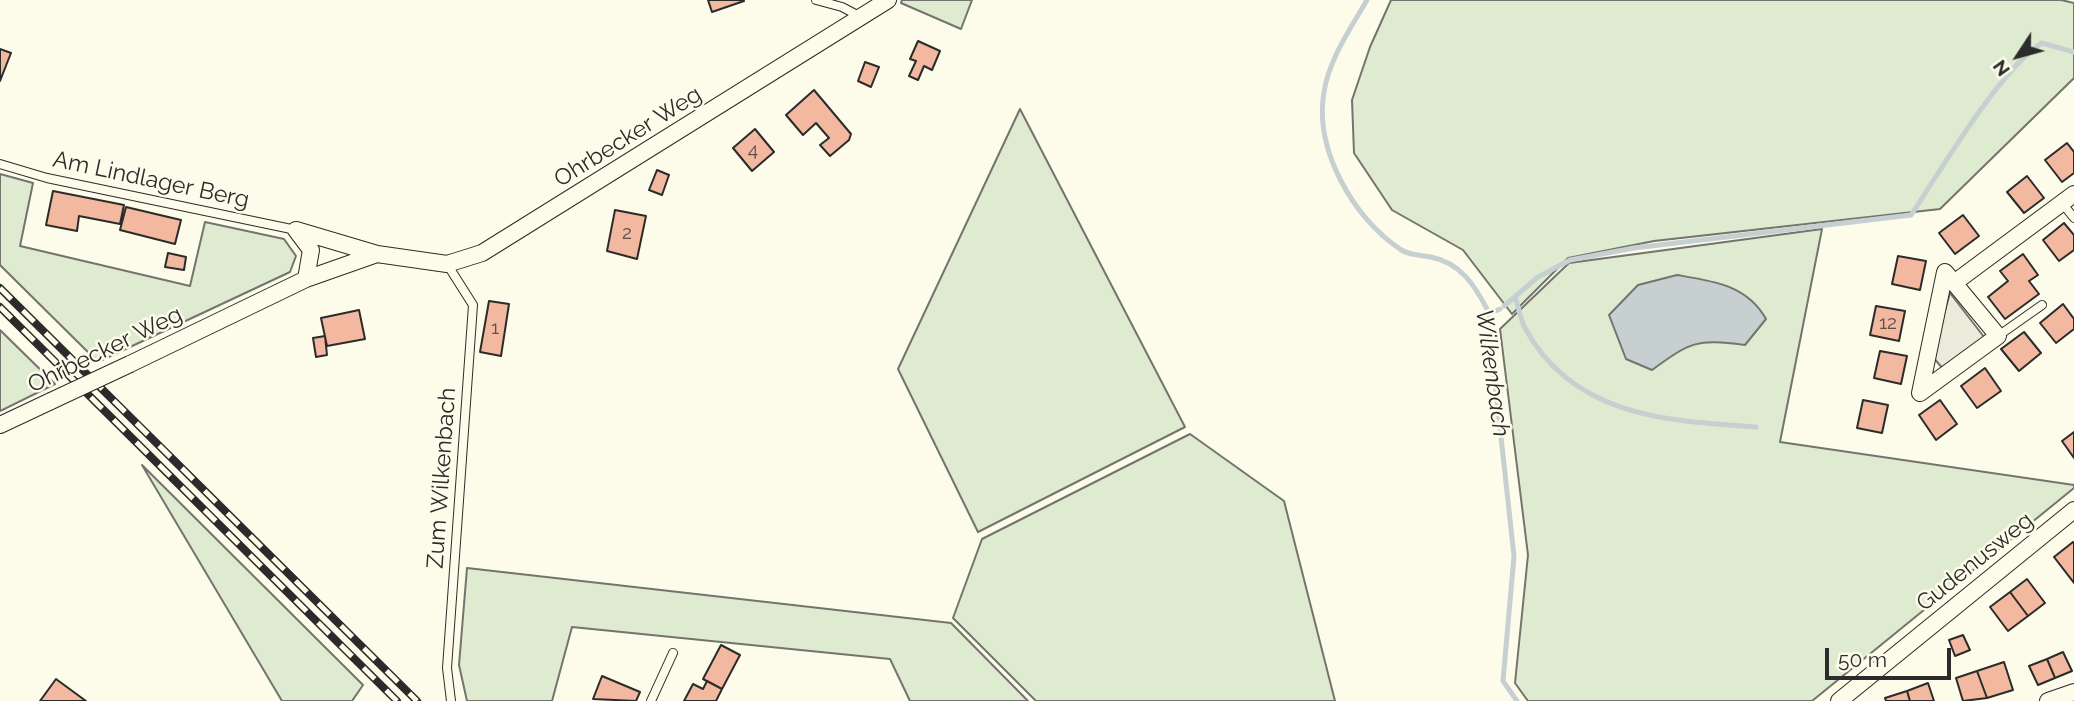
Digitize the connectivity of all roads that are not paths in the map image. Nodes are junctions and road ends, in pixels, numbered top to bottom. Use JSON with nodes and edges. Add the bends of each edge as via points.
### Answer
{"nodes":[{"id":1,"x":816,"y":0,"type":"edge"},
{"id":2,"x":888,"y":0,"type":"edge"},
{"id":3,"x":860,"y":17,"type":"junction"},
{"id":4,"x":0,"y":164,"type":"edge"},
{"id":5,"x":2068,"y":198,"type":"edge"},
{"id":6,"x":2074,"y":218,"type":"edge"},
{"id":7,"x":296,"y":230,"type":"junction"},
{"id":8,"x":377,"y":254,"type":"junction"},
{"id":9,"x":447,"y":264,"type":"junction"},
{"id":10,"x":306,"y":279,"type":"junction"},
{"id":11,"x":1954,"y":283,"type":"junction"},
{"id":12,"x":2042,"y":305,"type":"dead end"},
{"id":13,"x":1998,"y":336,"type":"junction"},
{"id":14,"x":0,"y":425,"type":"edge"},
{"id":15,"x":2074,"y":510,"type":"edge"},
{"id":16,"x":673,"y":653,"type":"dead end"},
{"id":17,"x":2074,"y":692,"type":"edge"},
{"id":18,"x":1845,"y":699,"type":"edge"},
{"id":19,"x":451,"y":701,"type":"edge"},
{"id":20,"x":651,"y":701,"type":"edge"},
{"id":21,"x":2048,"y":701,"type":"edge"}],
"edges":[{"from":1,"to":3,"type":"lane"},
{"from":2,"to":3,"type":"street","name":"Ohrbecker Weg"},
{"from":3,"to":9,"type":"street","name":"Ohrbecker Weg","via":[[507,240],[482,254]]},
{"from":4,"to":7,"type":"lane","name":"Am Lindlager Berg"},
{"from":5,"to":6,"type":"lane"},
{"from":5,"to":11,"type":"street"},
{"from":7,"to":8,"type":"street","name":"Ohrbecker Weg"},
{"from":7,"to":10,"type":"street","via":[[311,250]]},
{"from":8,"to":9,"type":"street","name":"Ohrbecker Weg"},
{"from":8,"to":10,"type":"street","name":"Ohrbecker Weg"},
{"from":9,"to":19,"type":"lane","name":"Zum Wilkenbach","via":[[473,305],[447,668]]},
{"from":10,"to":14,"type":"street","name":"Ohrbecker Weg","bridge":true},
{"from":11,"to":13,"type":"street"},
{"from":11,"to":13,"type":"street","via":[[1945,272],[1920,393]]},
{"from":12,"to":13,"type":"lane"},
{"from":15,"to":18,"type":"street","name":"Gudenusweg"},
{"from":16,"to":20,"type":"lane"},
{"from":17,"to":21,"type":"street"}]}
